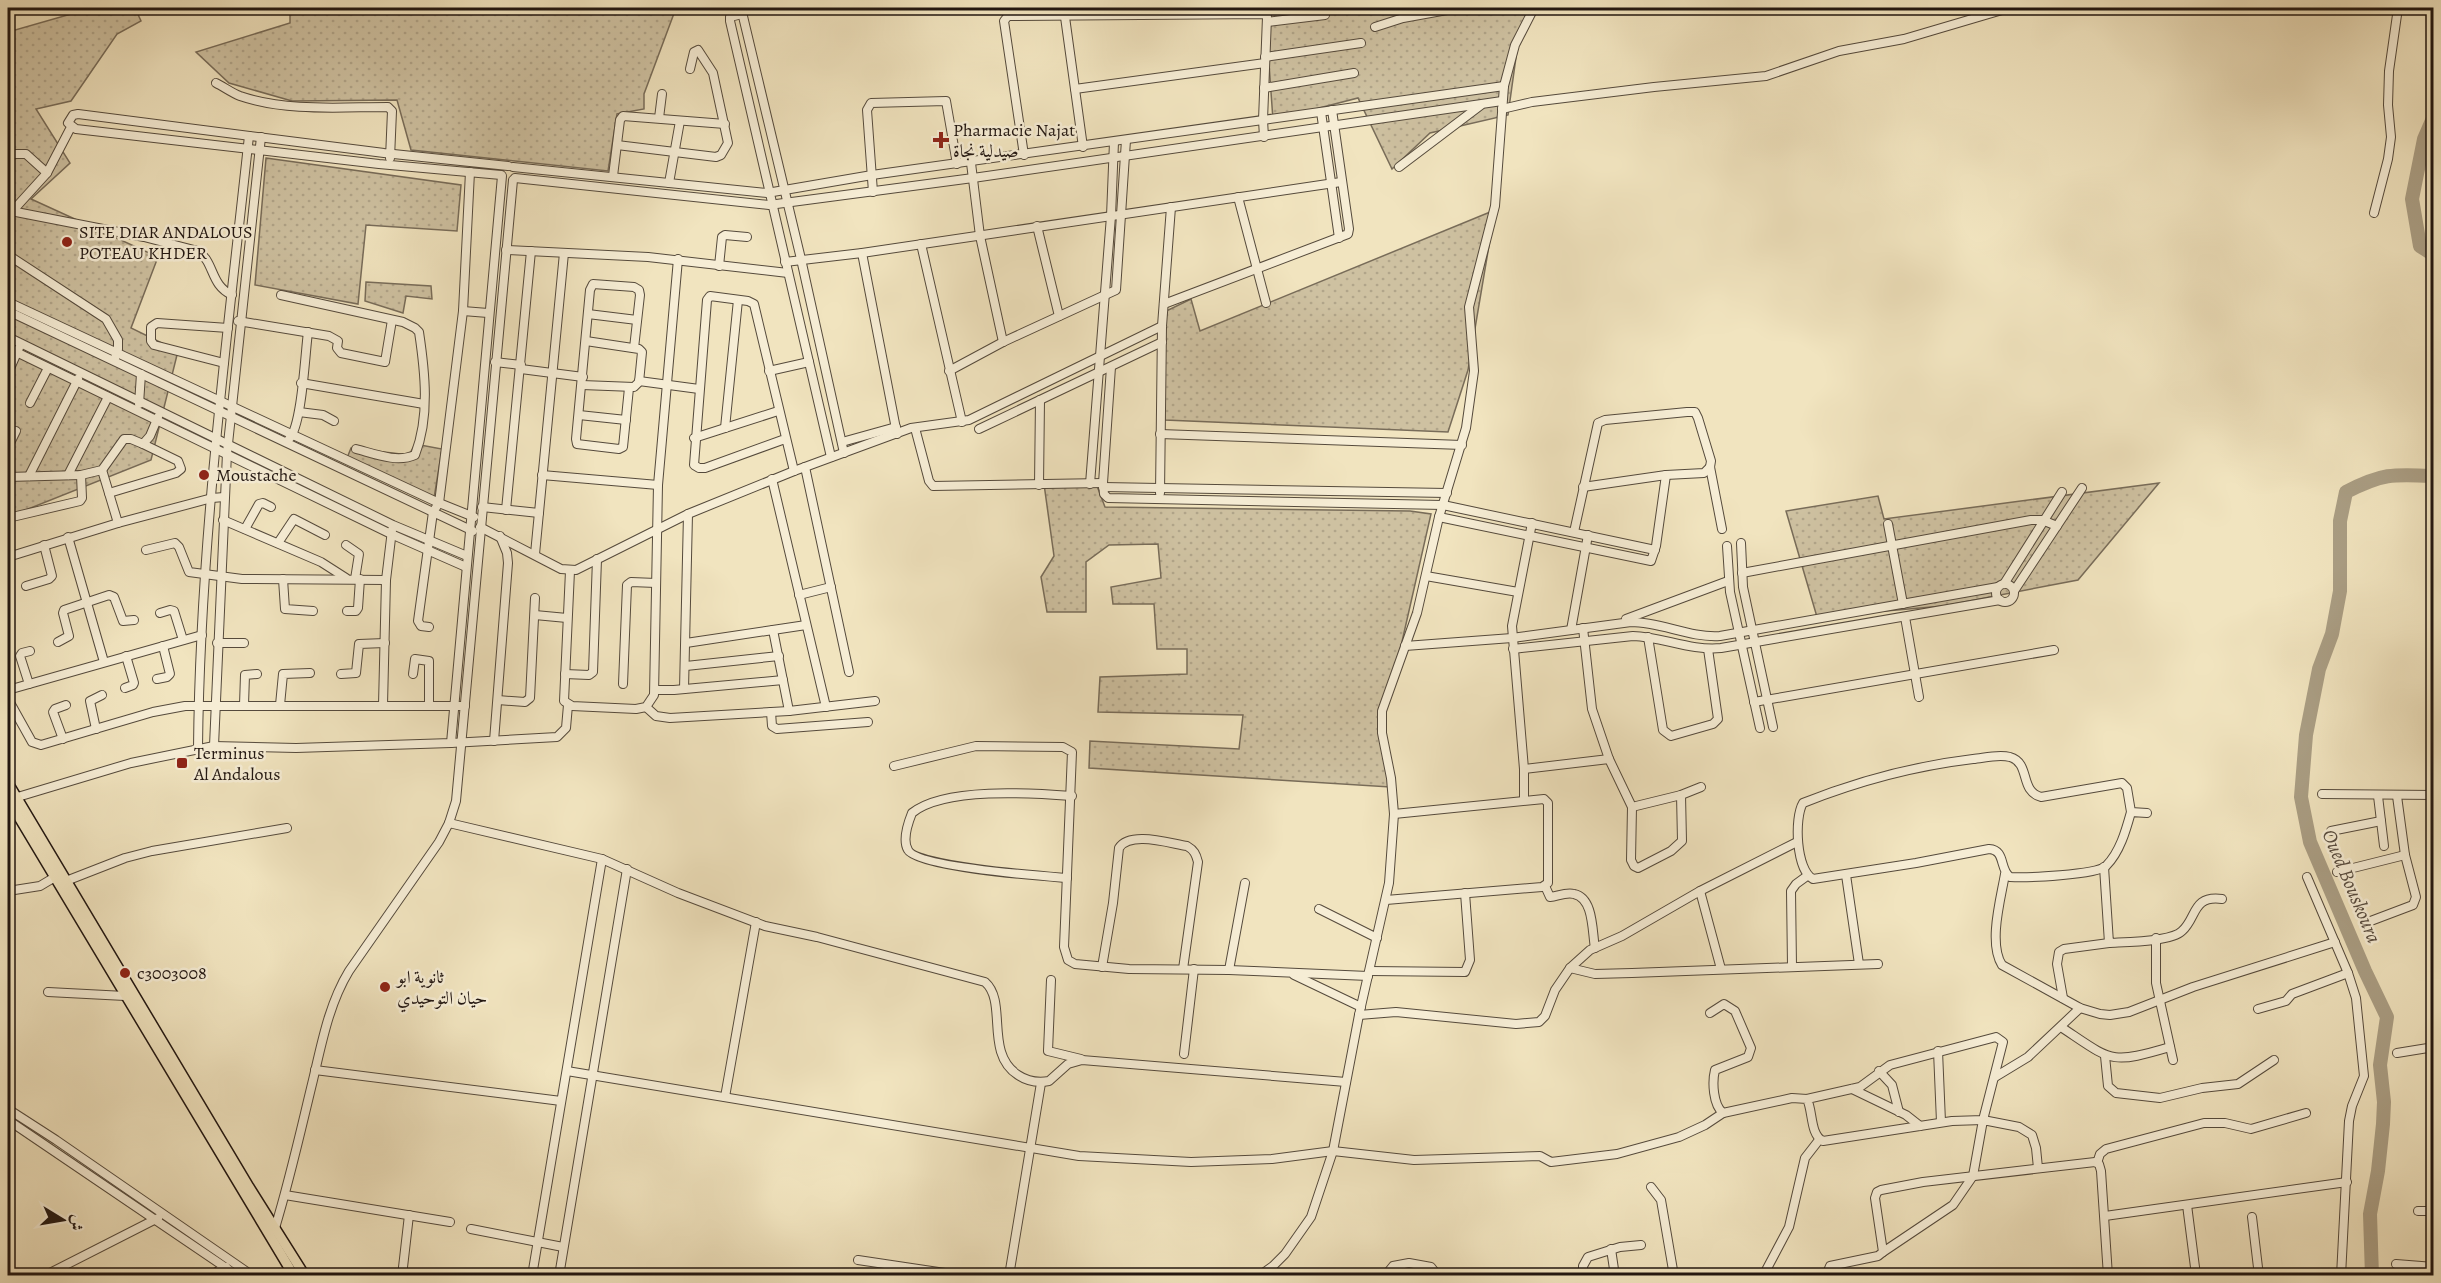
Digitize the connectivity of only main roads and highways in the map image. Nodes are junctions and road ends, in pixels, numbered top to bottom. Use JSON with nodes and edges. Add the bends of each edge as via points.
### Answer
{"nodes":[{"id":1,"x":8,"y":783,"type":"edge"},
{"id":2,"x":11,"y":799,"type":"edge"},
{"id":3,"x":294,"y":1275,"type":"edge"},
{"id":4,"x":305,"y":1275,"type":"edge"}],
"edges":[{"from":1,"to":2,"type":"main road"},
{"from":2,"to":3,"type":"main road"},
{"from":2,"to":4,"type":"main road","via":[[66,881]]}]}
